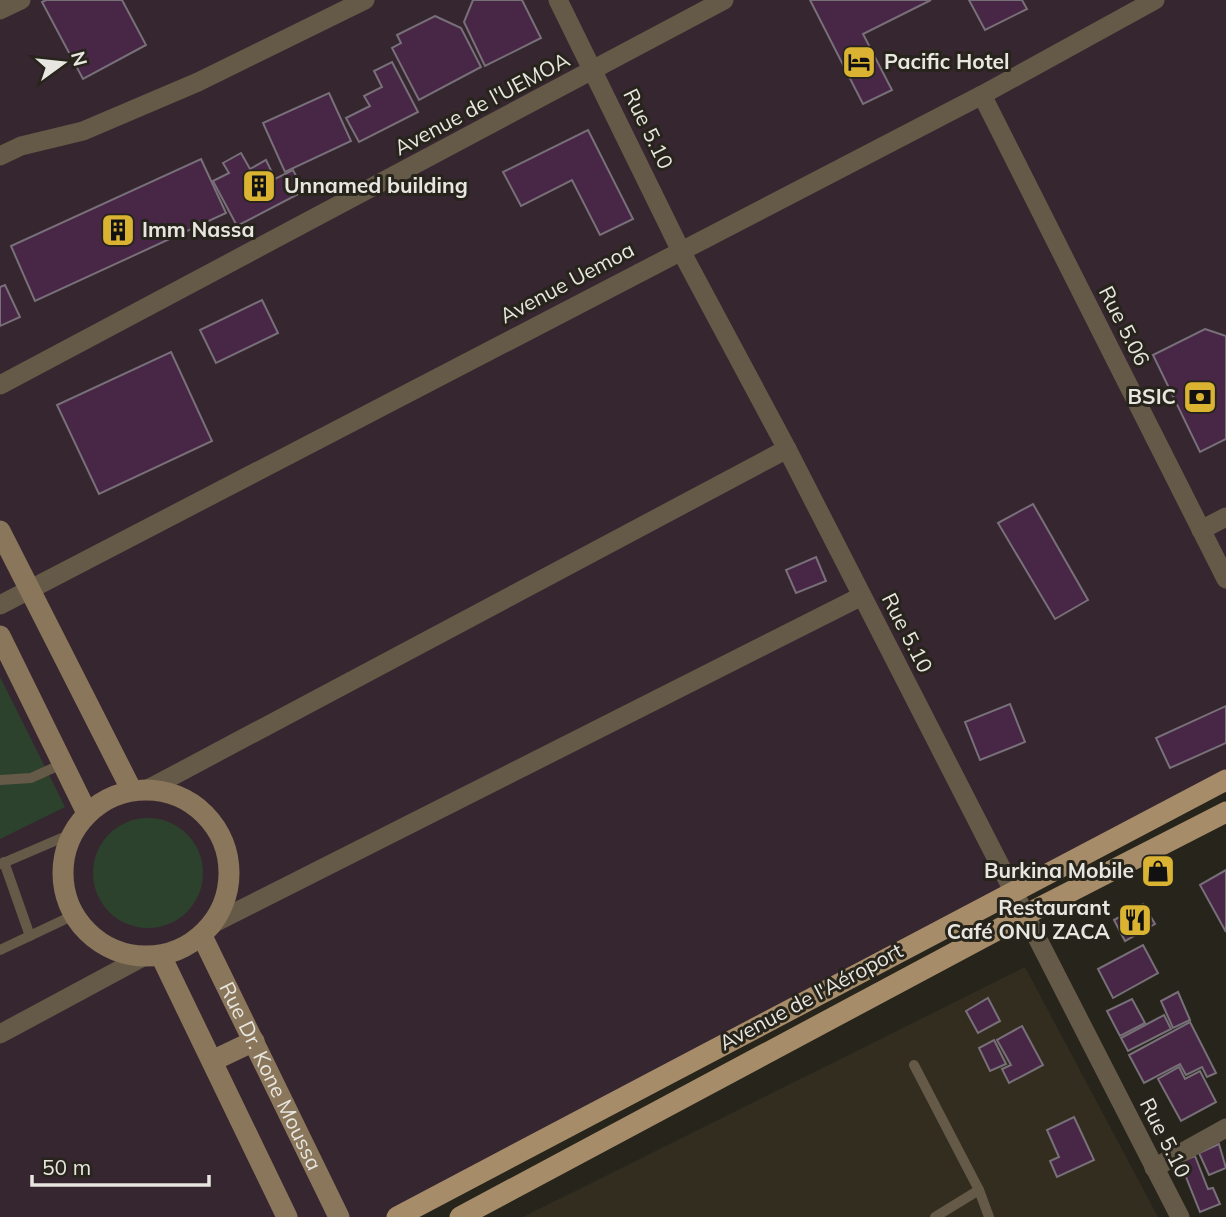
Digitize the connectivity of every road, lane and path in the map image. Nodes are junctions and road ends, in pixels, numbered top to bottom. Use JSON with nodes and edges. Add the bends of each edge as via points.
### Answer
{"nodes":[{"id":1,"x":21,"y":0,"type":"edge"},
{"id":2,"x":366,"y":0,"type":"edge"},
{"id":3,"x":558,"y":0,"type":"edge"},
{"id":4,"x":724,"y":0,"type":"edge"},
{"id":5,"x":1156,"y":0,"type":"edge"},
{"id":6,"x":0,"y":10,"type":"edge"},
{"id":7,"x":594,"y":69,"type":"junction"},
{"id":8,"x":982,"y":94,"type":"junction"},
{"id":9,"x":0,"y":156,"type":"edge"},
{"id":10,"x":680,"y":249,"type":"junction"},
{"id":11,"x":0,"y":385,"type":"edge"},
{"id":12,"x":787,"y":449,"type":"junction"},
{"id":13,"x":1226,"y":517,"type":"edge"},
{"id":14,"x":1201,"y":530,"type":"junction"},
{"id":15,"x":0,"y":531,"type":"edge"},
{"id":16,"x":1226,"y":579,"type":"edge"},
{"id":17,"x":30,"y":591,"type":"junction"},
{"id":18,"x":862,"y":596,"type":"junction"},
{"id":19,"x":0,"y":605,"type":"edge"},
{"id":20,"x":0,"y":636,"type":"edge"},
{"id":21,"x":5,"y":659,"type":"edge"},
{"id":22,"x":62,"y":764,"type":"junction"},
{"id":23,"x":0,"y":780,"type":"edge"},
{"id":24,"x":1226,"y":780,"type":"edge"},
{"id":25,"x":141,"y":789,"type":"junction"},
{"id":26,"x":1226,"y":811,"type":"edge"},
{"id":27,"x":86,"y":813,"type":"junction"},
{"id":28,"x":71,"y":834,"type":"junction"},
{"id":29,"x":2,"y":863,"type":"edge"},
{"id":30,"x":1011,"y":891,"type":"junction"},
{"id":31,"x":74,"y":915,"type":"junction"},
{"id":32,"x":1025,"y":915,"type":"junction"},
{"id":33,"x":208,"y":930,"type":"junction"},
{"id":34,"x":30,"y":936,"type":"junction"},
{"id":35,"x":0,"y":950,"type":"edge"},
{"id":36,"x":152,"y":956,"type":"junction"},
{"id":37,"x":0,"y":1034,"type":"edge"},
{"id":38,"x":254,"y":1041,"type":"junction"},
{"id":39,"x":212,"y":1060,"type":"junction"},
{"id":40,"x":914,"y":1065,"type":"dead end"},
{"id":41,"x":1226,"y":1128,"type":"edge"},
{"id":42,"x":1154,"y":1168,"type":"junction"},
{"id":43,"x":979,"y":1190,"type":"junction"},
{"id":44,"x":287,"y":1217,"type":"edge"},
{"id":45,"x":339,"y":1217,"type":"edge"},
{"id":46,"x":397,"y":1217,"type":"edge"},
{"id":47,"x":460,"y":1217,"type":"edge"},
{"id":48,"x":935,"y":1217,"type":"edge"},
{"id":49,"x":989,"y":1217,"type":"edge"},
{"id":50,"x":1180,"y":1217,"type":"edge"}],
"edges":[{"from":1,"to":6,"type":"street"},
{"from":2,"to":9,"type":"street","via":[[198,82],[83,131],[21,146]]},
{"from":3,"to":7,"type":"street","name":"Rue 5.10"},
{"from":4,"to":7,"type":"street","name":"Avenue de l'UEMOA"},
{"from":5,"to":8,"type":"street","name":"Avenue Uemoa"},
{"from":7,"to":10,"type":"street","name":"Rue 5.10"},
{"from":7,"to":11,"type":"street","name":"Avenue de l'UEMOA"},
{"from":8,"to":10,"type":"street","name":"Avenue Uemoa"},
{"from":8,"to":14,"type":"street","name":"Rue 5.06"},
{"from":10,"to":12,"type":"street","name":"Rue 5.10"},
{"from":10,"to":17,"type":"street","name":"Avenue Uemoa"},
{"from":12,"to":18,"type":"street","name":"Rue 5.10"},
{"from":12,"to":25,"type":"street"},
{"from":13,"to":14,"type":"street"},
{"from":14,"to":16,"type":"street","name":"Rue 5.06"},
{"from":15,"to":17,"type":"street"},
{"from":17,"to":19,"type":"street","name":"Avenue Uemoa"},
{"from":17,"to":25,"type":"street"},
{"from":18,"to":30,"type":"street","name":"Rue 5.10"},
{"from":18,"to":33,"type":"street"},
{"from":20,"to":21,"type":"street"},
{"from":21,"to":22,"type":"street"},
{"from":22,"to":23,"type":"lane","via":[[32,778]]},
{"from":22,"to":27,"type":"street"},
{"from":24,"to":30,"type":"main road","name":"Avenue de l'Aéroport"},
{"from":25,"to":27,"type":"street","via":[[107,798]]},
{"from":25,"to":33,"type":"street","via":[[193,803],[222,837],[230,881]]},
{"from":26,"to":32,"type":"main road","name":"Avenue de l'Aéroport"},
{"from":27,"to":28,"type":"street"},
{"from":28,"to":29,"type":"lane"},
{"from":28,"to":31,"type":"street","via":[[63,861],[64,889]]},
{"from":29,"to":34,"type":"lane"},
{"from":30,"to":32,"type":"street","name":"Rue 5.10"},
{"from":30,"to":46,"type":"main road","name":"Avenue de l'Aéroport"},
{"from":31,"to":34,"type":"lane"},
{"from":31,"to":36,"type":"street","via":[[92,937],[116,951]]},
{"from":32,"to":42,"type":"street","name":"Rue 5.10"},
{"from":32,"to":47,"type":"main road","name":"Avenue de l'Aéroport"},
{"from":33,"to":36,"type":"street","via":[[183,949]]},
{"from":33,"to":38,"type":"street","name":"Rue Dr. Kone Moussa"},
{"from":34,"to":35,"type":"lane"},
{"from":36,"to":37,"type":"street"},
{"from":36,"to":39,"type":"street"},
{"from":38,"to":39,"type":"street"},
{"from":38,"to":45,"type":"street","name":"Rue Dr. Kone Moussa"},
{"from":39,"to":44,"type":"street"},
{"from":40,"to":43,"type":"lane"},
{"from":41,"to":42,"type":"street"},
{"from":42,"to":50,"type":"street","name":"Rue 5.10"},
{"from":43,"to":48,"type":"lane"},
{"from":43,"to":49,"type":"lane"}]}
